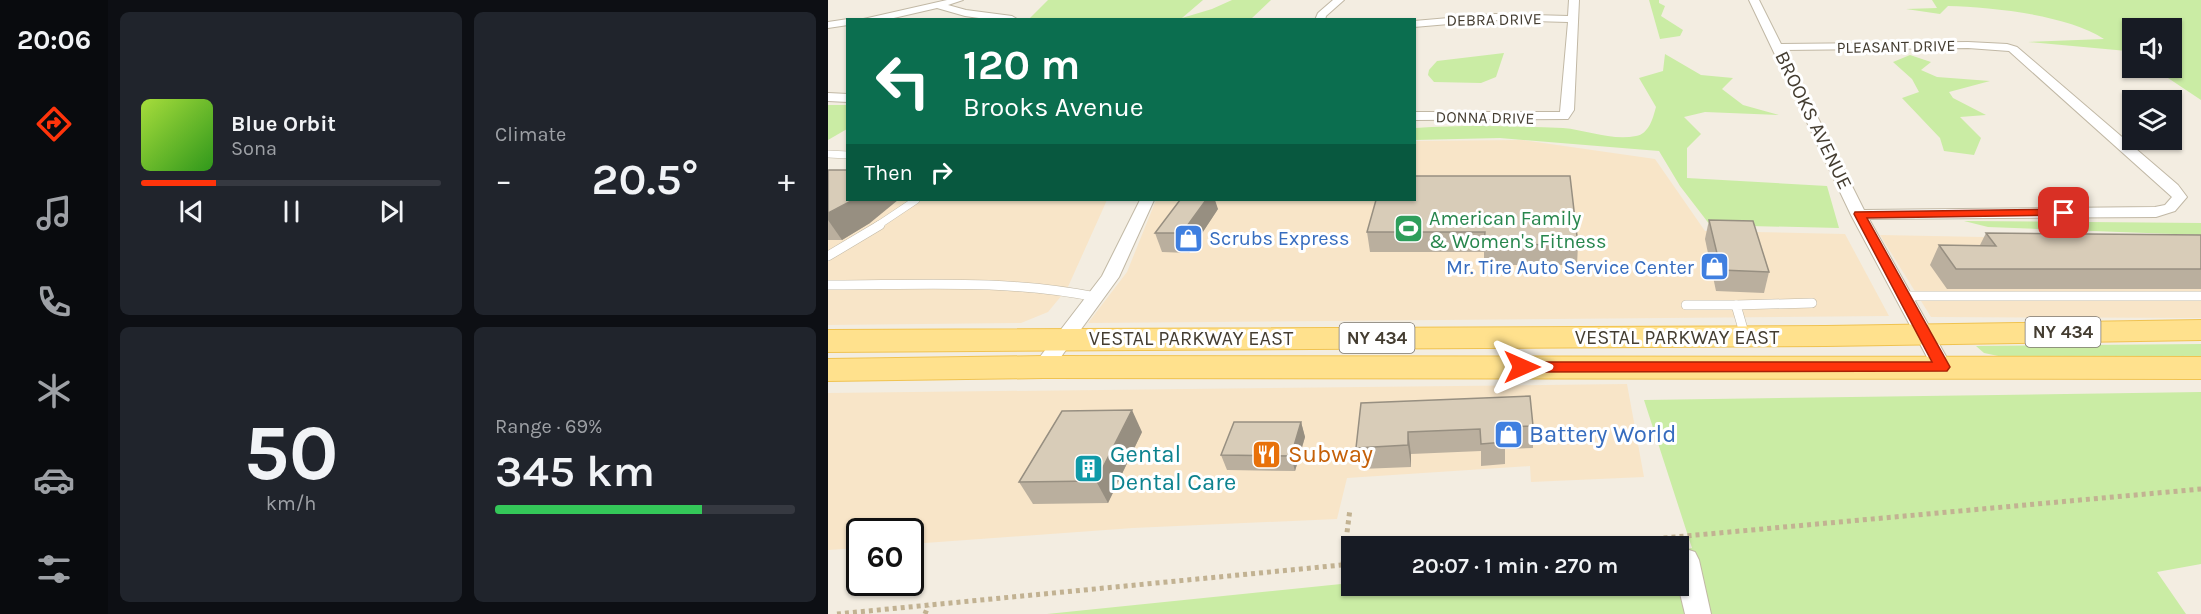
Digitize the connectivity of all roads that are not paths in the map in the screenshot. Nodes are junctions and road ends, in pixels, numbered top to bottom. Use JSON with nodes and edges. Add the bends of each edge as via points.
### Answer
{"nodes":[{"id":1,"x":958,"y":0,"type":"edge"},
{"id":2,"x":1339,"y":0,"type":"edge"},
{"id":3,"x":1574,"y":0,"type":"edge"},
{"id":4,"x":1754,"y":0,"type":"edge"},
{"id":5,"x":940,"y":6,"type":"junction"},
{"id":6,"x":874,"y":18,"type":"edge"},
{"id":7,"x":1004,"y":18,"type":"edge"},
{"id":8,"x":1320,"y":18,"type":"edge"},
{"id":9,"x":1573,"y":19,"type":"junction"},
{"id":10,"x":846,"y":22,"type":"edge"},
{"id":11,"x":1416,"y":24,"type":"edge"},
{"id":12,"x":828,"y":25,"type":"edge"},
{"id":13,"x":1778,"y":47,"type":"junction"},
{"id":14,"x":828,"y":97,"type":"edge"},
{"id":15,"x":846,"y":98,"type":"edge"},
{"id":16,"x":1416,"y":116,"type":"edge"},
{"id":17,"x":828,"y":154,"type":"edge"},
{"id":18,"x":846,"y":155,"type":"edge"},
{"id":19,"x":915,"y":201,"type":"edge"},
{"id":20,"x":1147,"y":201,"type":"edge"},
{"id":21,"x":1859,"y":214,"type":"junction"},
{"id":22,"x":828,"y":256,"type":"edge"},
{"id":23,"x":828,"y":285,"type":"edge"},
{"id":24,"x":1904,"y":296,"type":"junction"},
{"id":25,"x":2201,"y":296,"type":"edge"},
{"id":26,"x":1096,"y":297,"type":"junction"},
{"id":27,"x":1812,"y":303,"type":"dead end"},
{"id":28,"x":1686,"y":305,"type":"dead end"},
{"id":29,"x":1736,"y":305,"type":"junction"},
{"id":30,"x":2201,"y":330,"type":"edge"},
{"id":31,"x":1925,"y":334,"type":"junction"},
{"id":32,"x":1745,"y":336,"type":"junction"},
{"id":33,"x":1065,"y":339,"type":"junction"},
{"id":34,"x":828,"y":341,"type":"edge"},
{"id":35,"x":1043,"y":367,"type":"junction"},
{"id":36,"x":1942,"y":367,"type":"junction"},
{"id":37,"x":2201,"y":368,"type":"edge"},
{"id":38,"x":828,"y":370,"type":"edge"},
{"id":39,"x":1689,"y":574,"type":"edge"},
{"id":40,"x":1698,"y":614,"type":"edge"}],
"edges":[{"from":1,"to":5,"type":"street"},
{"from":2,"to":8,"type":"street"},
{"from":3,"to":9,"type":"street"},
{"from":4,"to":13,"type":"street","name":"BROOKS AVENUE"},
{"from":5,"to":6,"type":"street"},
{"from":5,"to":7,"type":"street"},
{"from":9,"to":11,"type":"street","name":"DEBRA DRIVE","via":[[1495,17]]},
{"from":9,"to":16,"type":"street","name":"DONNA DRIVE","via":[[1568,110],[1564,116]]},
{"from":10,"to":12,"type":"street"},
{"from":13,"to":21,"type":"street","name":"BROOKS AVENUE"},
{"from":13,"to":21,"type":"street","name":"PLEASANT DRIVE","via":[[1968,45],[2013,49],[2180,197],[2170,208],[2156,212]]},
{"from":14,"to":15,"type":"street"},
{"from":17,"to":18,"type":"lane"},
{"from":19,"to":22,"type":"lane"},
{"from":20,"to":26,"type":"street","via":[[1110,277]]},
{"from":21,"to":24,"type":"street","name":"BROOKS AVENUE"},
{"from":23,"to":26,"type":"lane","via":[[1021,285],[1060,288]]},
{"from":24,"to":25,"type":"lane"},
{"from":24,"to":31,"type":"street","name":"BROOKS AVENUE"},
{"from":26,"to":33,"type":"street"},
{"from":27,"to":29,"type":"lane"},
{"from":28,"to":29,"type":"lane"},
{"from":29,"to":32,"type":"lane"},
{"from":30,"to":31,"type":"main road","name":"VESTAL PARKWAY EAST","number":"NY 434"},
{"from":31,"to":32,"type":"main road","name":"VESTAL PARKWAY EAST","number":"NY 434"},
{"from":31,"to":36,"type":"street","name":"BROOKS AVENUE"},
{"from":32,"to":33,"type":"main road","name":"VESTAL PARKWAY EAST","number":"NY 434"},
{"from":33,"to":34,"type":"main road","name":"VESTAL PARKWAY EAST","number":"NY 434"},
{"from":33,"to":35,"type":"street"},
{"from":35,"to":36,"type":"main road","name":"VESTAL PARKWAY EAST","number":"NY 434"},
{"from":35,"to":38,"type":"main road","name":"VESTAL PARKWAY EAST","number":"NY 434"},
{"from":36,"to":37,"type":"main road","name":"VESTAL PARKWAY EAST","number":"NY 434"},
{"from":39,"to":40,"type":"street"}]}
